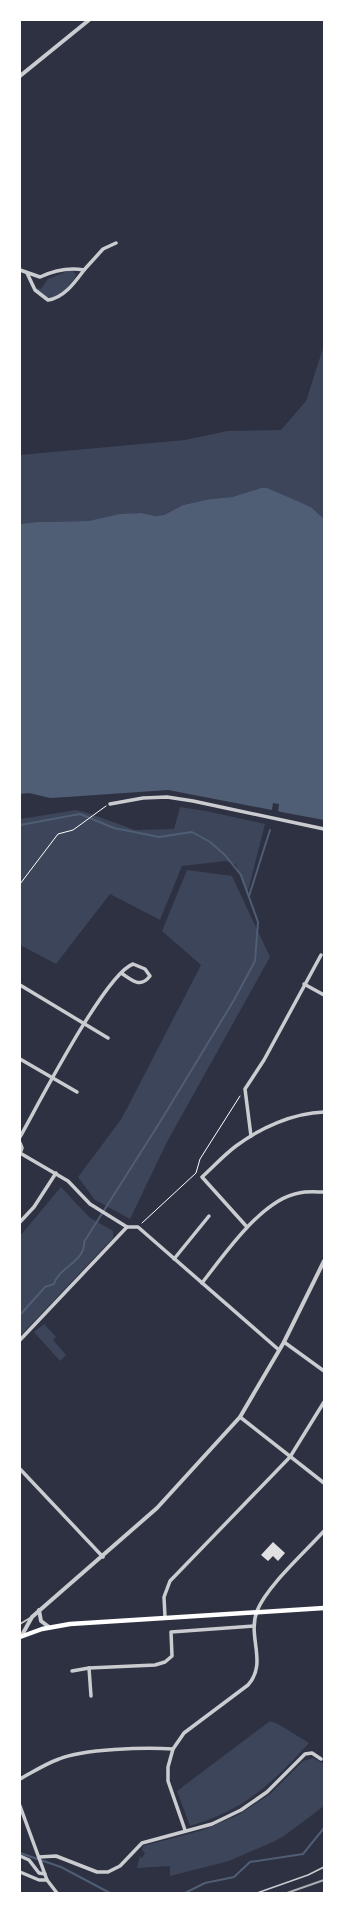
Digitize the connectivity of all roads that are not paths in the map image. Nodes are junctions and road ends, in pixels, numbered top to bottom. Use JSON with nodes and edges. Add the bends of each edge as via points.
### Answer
{"nodes":[{"id":1,"x":89,"y":20,"type":"edge"},
{"id":2,"x":20,"y":76,"type":"edge"},
{"id":3,"x":116,"y":243,"type":"dead end"},
{"id":4,"x":20,"y":270,"type":"edge"},
{"id":5,"x":84,"y":270,"type":"junction"},
{"id":6,"x":27,"y":273,"type":"junction"},
{"id":7,"x":110,"y":804,"type":"road end"},
{"id":8,"x":324,"y":829,"type":"edge"},
{"id":9,"x":322,"y":955,"type":"dead end"},
{"id":10,"x":121,"y":973,"type":"junction"},
{"id":11,"x":304,"y":984,"type":"junction"},
{"id":12,"x":20,"y":985,"type":"edge"},
{"id":13,"x":324,"y":995,"type":"edge"},
{"id":14,"x":84,"y":1025,"type":"junction"},
{"id":15,"x":108,"y":1038,"type":"dead end"},
{"id":16,"x":20,"y":1059,"type":"edge"},
{"id":17,"x":53,"y":1079,"type":"junction"},
{"id":18,"x":77,"y":1092,"type":"dead end"},
{"id":19,"x":324,"y":1112,"type":"edge"},
{"id":20,"x":251,"y":1136,"type":"junction"},
{"id":21,"x":20,"y":1137,"type":"edge"},
{"id":22,"x":20,"y":1143,"type":"edge"},
{"id":23,"x":20,"y":1153,"type":"edge"},
{"id":24,"x":56,"y":1173,"type":"junction"},
{"id":25,"x":324,"y":1192,"type":"edge"},
{"id":26,"x":209,"y":1216,"type":"dead end"},
{"id":27,"x":20,"y":1222,"type":"edge"},
{"id":28,"x":127,"y":1227,"type":"junction"},
{"id":29,"x":247,"y":1227,"type":"junction"},
{"id":30,"x":174,"y":1259,"type":"junction"},
{"id":31,"x":324,"y":1262,"type":"edge"},
{"id":32,"x":202,"y":1283,"type":"junction"},
{"id":33,"x":20,"y":1340,"type":"edge"},
{"id":34,"x":284,"y":1342,"type":"junction"},
{"id":35,"x":280,"y":1350,"type":"junction"},
{"id":36,"x":324,"y":1371,"type":"edge"},
{"id":37,"x":324,"y":1402,"type":"edge"},
{"id":38,"x":240,"y":1418,"type":"junction"},
{"id":39,"x":290,"y":1457,"type":"junction"},
{"id":40,"x":20,"y":1469,"type":"edge"},
{"id":41,"x":324,"y":1483,"type":"edge"},
{"id":42,"x":324,"y":1531,"type":"edge"},
{"id":43,"x":102,"y":1557,"type":"junction"},
{"id":44,"x":324,"y":1608,"type":"edge"},
{"id":45,"x":39,"y":1610,"type":"junction"},
{"id":46,"x":256,"y":1612,"type":"junction"},
{"id":47,"x":32,"y":1617,"type":"junction"},
{"id":48,"x":166,"y":1617,"type":"junction"},
{"id":49,"x":20,"y":1624,"type":"edge"},
{"id":50,"x":254,"y":1626,"type":"junction"},
{"id":51,"x":49,"y":1627,"type":"junction"},
{"id":52,"x":21,"y":1636,"type":"edge"},
{"id":53,"x":89,"y":1668,"type":"junction"},
{"id":54,"x":72,"y":1671,"type":"dead end"},
{"id":55,"x":91,"y":1696,"type":"dead end"},
{"id":56,"x":173,"y":1749,"type":"junction"},
{"id":57,"x":321,"y":1759,"type":"dead end"},
{"id":58,"x":20,"y":1779,"type":"edge"},
{"id":59,"x":20,"y":1806,"type":"edge"},
{"id":60,"x":185,"y":1830,"type":"junction"},
{"id":61,"x":20,"y":1856,"type":"edge"},
{"id":62,"x":39,"y":1858,"type":"junction"},
{"id":63,"x":324,"y":1867,"type":"edge"},
{"id":64,"x":20,"y":1872,"type":"edge"},
{"id":65,"x":45,"y":1874,"type":"junction"},
{"id":66,"x":47,"y":1880,"type":"junction"},
{"id":67,"x":57,"y":1893,"type":"edge"},
{"id":68,"x":257,"y":1893,"type":"edge"}],
"edges":[{"from":1,"to":2,"type":"street"},
{"from":3,"to":5,"type":"street","via":[[103,249]]},
{"from":4,"to":6,"type":"street"},
{"from":5,"to":6,"type":"street","via":[[72,268],[40,277]]},
{"from":5,"to":6,"type":"street","via":[[61,296],[48,300],[36,290]]},
{"from":7,"to":8,"type":"street","via":[[167,797]]},
{"from":9,"to":11,"type":"street"},
{"from":10,"to":10,"type":"street","via":[[133,964],[145,969],[150,976],[142,983],[135,982]]},
{"from":10,"to":14,"type":"street"},
{"from":11,"to":13,"type":"street"},
{"from":11,"to":20,"type":"street","via":[[264,1060],[245,1089]]},
{"from":12,"to":14,"type":"street"},
{"from":14,"to":15,"type":"street"},
{"from":14,"to":17,"type":"street"},
{"from":16,"to":17,"type":"street"},
{"from":17,"to":18,"type":"street"},
{"from":17,"to":21,"type":"street"},
{"from":19,"to":20,"type":"street","via":[[286,1119]]},
{"from":20,"to":29,"type":"street","via":[[235,1147],[202,1178]]},
{"from":22,"to":23,"type":"street"},
{"from":23,"to":24,"type":"street"},
{"from":24,"to":27,"type":"street","via":[[34,1207]]},
{"from":24,"to":28,"type":"street","via":[[74,1185],[88,1203]]},
{"from":25,"to":29,"type":"street","via":[[299,1193],[278,1201]]},
{"from":26,"to":30,"type":"street"},
{"from":28,"to":30,"type":"street","via":[[138,1227]]},
{"from":28,"to":33,"type":"street"},
{"from":29,"to":32,"type":"street"},
{"from":30,"to":32,"type":"street"},
{"from":31,"to":34,"type":"street"},
{"from":32,"to":35,"type":"street"},
{"from":34,"to":35,"type":"street"},
{"from":34,"to":36,"type":"street"},
{"from":35,"to":38,"type":"street"},
{"from":37,"to":39,"type":"street"},
{"from":38,"to":39,"type":"street"},
{"from":38,"to":43,"type":"street","via":[[157,1508]]},
{"from":39,"to":41,"type":"street"},
{"from":39,"to":48,"type":"street","via":[[170,1581],[164,1597]]},
{"from":40,"to":43,"type":"street"},
{"from":42,"to":46,"type":"street","via":[[265,1595]]},
{"from":43,"to":45,"type":"street"},
{"from":44,"to":46,"type":"main road"},
{"from":45,"to":47,"type":"street"},
{"from":45,"to":51,"type":"street","via":[[41,1621]]},
{"from":46,"to":48,"type":"main road"},
{"from":46,"to":50,"type":"street"},
{"from":47,"to":49,"type":"lane"},
{"from":47,"to":52,"type":"street"},
{"from":48,"to":51,"type":"main road"},
{"from":50,"to":53,"type":"street","via":[[171,1632],[172,1656],[165,1662],[155,1665]]},
{"from":50,"to":56,"type":"street","via":[[257,1670],[254,1678],[184,1733]]},
{"from":51,"to":52,"type":"main road"},
{"from":53,"to":54,"type":"street"},
{"from":53,"to":55,"type":"street"},
{"from":56,"to":58,"type":"street","via":[[83,1752],[58,1759]]},
{"from":56,"to":60,"type":"street","via":[[168,1767],[168,1781]]},
{"from":57,"to":60,"type":"street","via":[[312,1753],[305,1754],[267,1792],[241,1810],[212,1824]]},
{"from":59,"to":62,"type":"street"},
{"from":60,"to":62,"type":"street","via":[[142,1843],[120,1866],[108,1872],[97,1872],[56,1856]]},
{"from":61,"to":65,"type":"street","via":[[29,1860],[39,1873]]},
{"from":62,"to":65,"type":"street"},
{"from":63,"to":68,"type":"lane"},
{"from":64,"to":66,"type":"street","via":[[39,1880]]},
{"from":65,"to":66,"type":"street"},
{"from":66,"to":67,"type":"street"}]}
